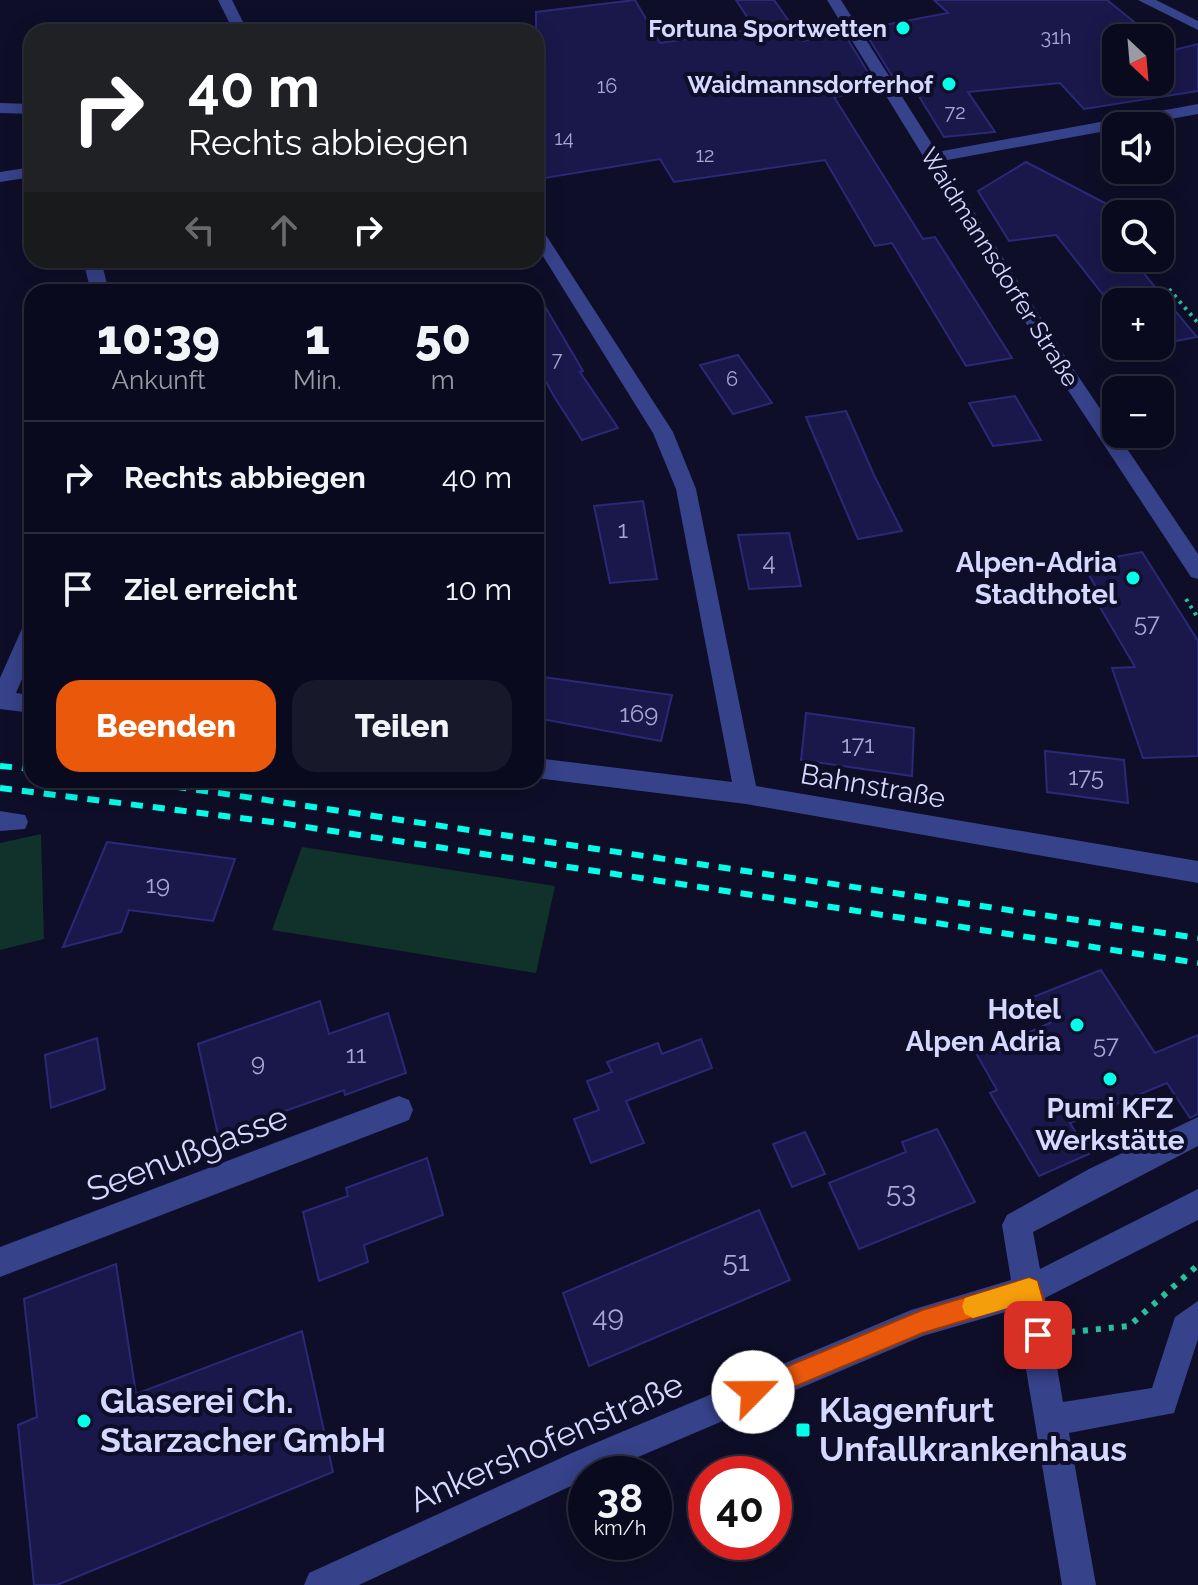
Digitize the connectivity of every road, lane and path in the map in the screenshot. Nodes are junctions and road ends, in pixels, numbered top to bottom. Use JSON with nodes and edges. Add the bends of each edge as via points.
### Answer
{"nodes":[{"id":1,"x":225,"y":0,"type":"edge"},
{"id":2,"x":834,"y":0,"type":"edge"},
{"id":3,"x":1145,"y":0,"type":"edge"},
{"id":4,"x":237,"y":24,"type":"edge"},
{"id":5,"x":1198,"y":26,"type":"edge"},
{"id":6,"x":0,"y":108,"type":"edge"},
{"id":7,"x":24,"y":109,"type":"edge"},
{"id":8,"x":1198,"y":109,"type":"edge"},
{"id":9,"x":931,"y":158,"type":"junction"},
{"id":10,"x":24,"y":173,"type":"edge"},
{"id":11,"x":0,"y":177,"type":"edge"},
{"id":12,"x":544,"y":245,"type":"edge"},
{"id":13,"x":1174,"y":295,"type":"edge"},
{"id":14,"x":1198,"y":323,"type":"edge"},
{"id":15,"x":1198,"y":571,"type":"edge"},
{"id":16,"x":24,"y":648,"type":"edge"},
{"id":17,"x":1,"y":700,"type":"edge"},
{"id":18,"x":24,"y":703,"type":"edge"},
{"id":19,"x":544,"y":769,"type":"edge"},
{"id":20,"x":746,"y":794,"type":"junction"},
{"id":21,"x":1198,"y":872,"type":"edge"},
{"id":22,"x":399,"y":1110,"type":"dead end"},
{"id":23,"x":1198,"y":1131,"type":"edge"},
{"id":24,"x":1198,"y":1204,"type":"edge"},
{"id":25,"x":0,"y":1262,"type":"edge"},
{"id":26,"x":1198,"y":1265,"type":"edge"},
{"id":27,"x":1029,"y":1290,"type":"junction"},
{"id":28,"x":1198,"y":1316,"type":"edge"},
{"id":29,"x":1038,"y":1335,"type":"junction"},
{"id":30,"x":1052,"y":1420,"type":"junction"},
{"id":31,"x":321,"y":1585,"type":"edge"},
{"id":32,"x":1079,"y":1585,"type":"edge"}],
"edges":[{"from":1,"to":4,"type":"street"},
{"from":2,"to":9,"type":"street","name":"Waidmannsdorfer Straße"},
{"from":3,"to":5,"type":"street"},
{"from":6,"to":7,"type":"street"},
{"from":8,"to":9,"type":"street"},
{"from":9,"to":15,"type":"street","name":"Waidmannsdorfer Straße"},
{"from":10,"to":11,"type":"street"},
{"from":12,"to":20,"type":"street","via":[[663,432],[686,489]]},
{"from":13,"to":14,"type":"path"},
{"from":16,"to":17,"type":"street"},
{"from":17,"to":18,"type":"street"},
{"from":19,"to":20,"type":"street","name":"Bahnstraße"},
{"from":20,"to":21,"type":"street","name":"Bahnstraße"},
{"from":22,"to":25,"type":"street","name":"Seenußgasse"},
{"from":23,"to":27,"type":"street","via":[[1017,1225]]},
{"from":24,"to":27,"type":"street"},
{"from":26,"to":29,"type":"path","via":[[1129,1326]]},
{"from":27,"to":29,"type":"street"},
{"from":27,"to":31,"type":"street","name":"Ankershofenstraße","via":[[922,1321],[585,1463]]},
{"from":28,"to":30,"type":"street","via":[[1186,1328],[1163,1402]]},
{"from":29,"to":30,"type":"street"},
{"from":30,"to":32,"type":"street"}]}
